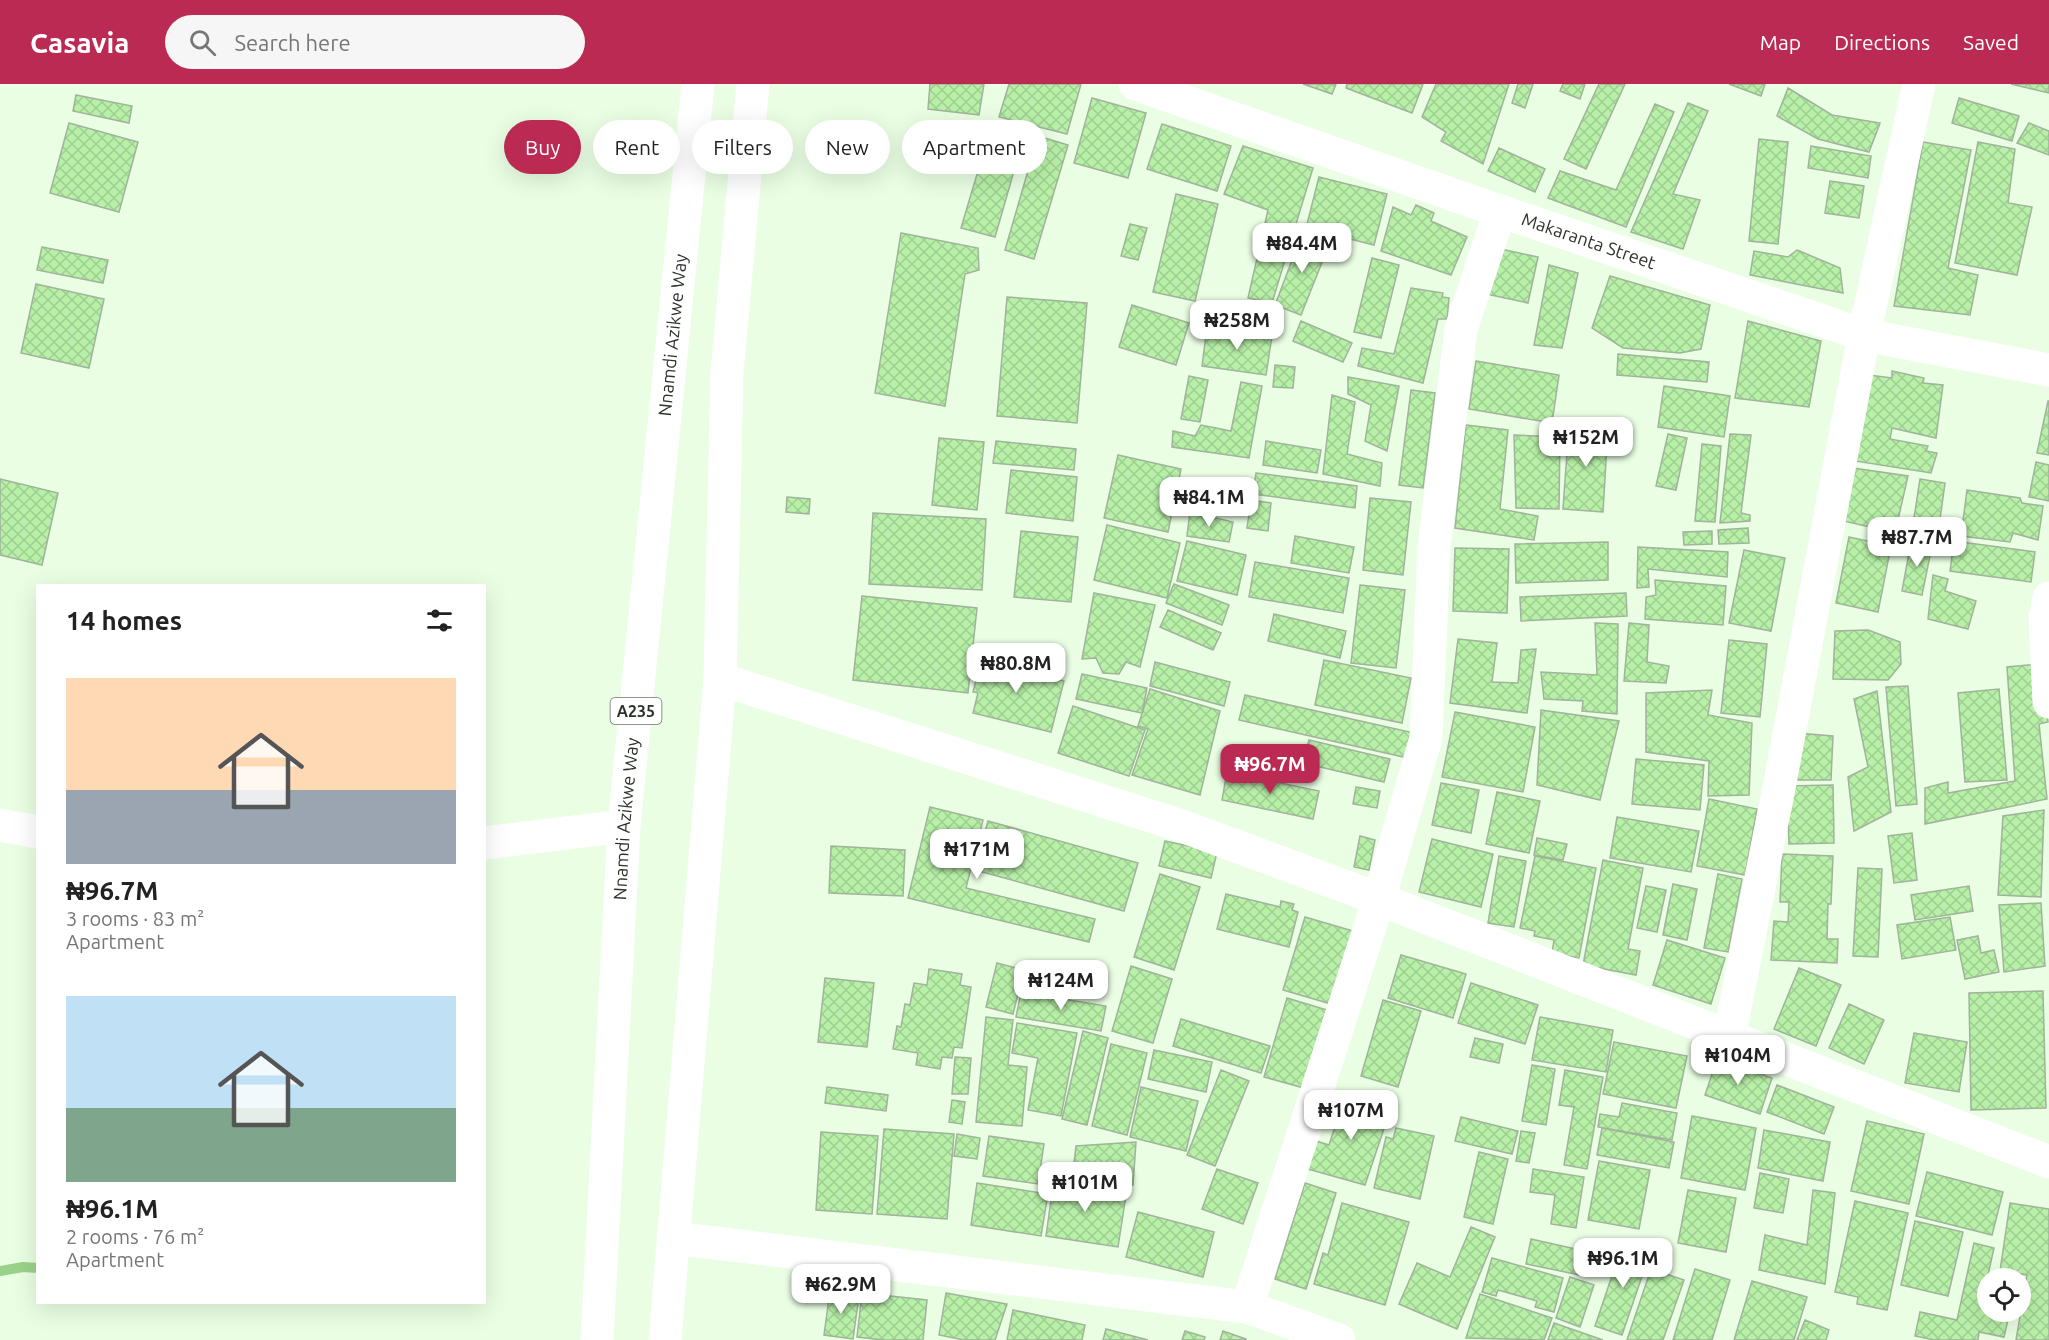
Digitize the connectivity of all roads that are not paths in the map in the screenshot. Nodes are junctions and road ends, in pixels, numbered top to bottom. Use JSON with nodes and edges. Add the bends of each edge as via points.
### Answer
{"nodes":[{"id":1,"x":698,"y":84,"type":"edge"},
{"id":2,"x":753,"y":84,"type":"edge"},
{"id":3,"x":1135,"y":84,"type":"edge"},
{"id":4,"x":1919,"y":84,"type":"edge"},
{"id":5,"x":1500,"y":212,"type":"junction"},
{"id":6,"x":1864,"y":335,"type":"junction"},
{"id":7,"x":2049,"y":370,"type":"edge"},
{"id":8,"x":2049,"y":598,"type":"edge"},
{"id":9,"x":720,"y":679,"type":"junction"},
{"id":10,"x":2049,"y":702,"type":"edge"},
{"id":11,"x":0,"y":825,"type":"edge"},
{"id":12,"x":624,"y":826,"type":"junction"},
{"id":13,"x":36,"y":832,"type":"edge"},
{"id":14,"x":486,"y":843,"type":"edge"},
{"id":15,"x":1379,"y":898,"type":"junction"},
{"id":16,"x":1728,"y":1037,"type":"junction"},
{"id":17,"x":2049,"y":1162,"type":"edge"},
{"id":18,"x":674,"y":1238,"type":"junction"},
{"id":19,"x":1247,"y":1307,"type":"junction"},
{"id":20,"x":597,"y":1340,"type":"edge"},
{"id":21,"x":665,"y":1340,"type":"edge"},
{"id":22,"x":1338,"y":1340,"type":"edge"}],
"edges":[{"from":1,"to":12,"type":"main road","name":"Nnamdi Azikwe Way","number":"A235"},
{"from":2,"to":9,"type":"main road","via":[[727,372]]},
{"from":3,"to":5,"type":"main road","name":"Makaranta Street"},
{"from":4,"to":6,"type":"main road"},
{"from":5,"to":6,"type":"main road","name":"Makaranta Street"},
{"from":5,"to":15,"type":"main road","via":[[1461,329],[1434,547],[1426,738]]},
{"from":6,"to":7,"type":"main road","name":"Makaranta Street"},
{"from":6,"to":16,"type":"main road"},
{"from":8,"to":10,"type":"main road","via":[[2045,619]]},
{"from":9,"to":15,"type":"main road","via":[[1182,826]]},
{"from":9,"to":18,"type":"main road"},
{"from":11,"to":13,"type":"main road"},
{"from":12,"to":14,"type":"main road"},
{"from":12,"to":20,"type":"main road","name":"Nnamdi Azikwe Way","number":"A235"},
{"from":15,"to":16,"type":"main road"},
{"from":15,"to":19,"type":"main road"},
{"from":16,"to":17,"type":"main road"},
{"from":18,"to":19,"type":"main road"},
{"from":18,"to":21,"type":"main road"},
{"from":19,"to":22,"type":"main road"}]}
